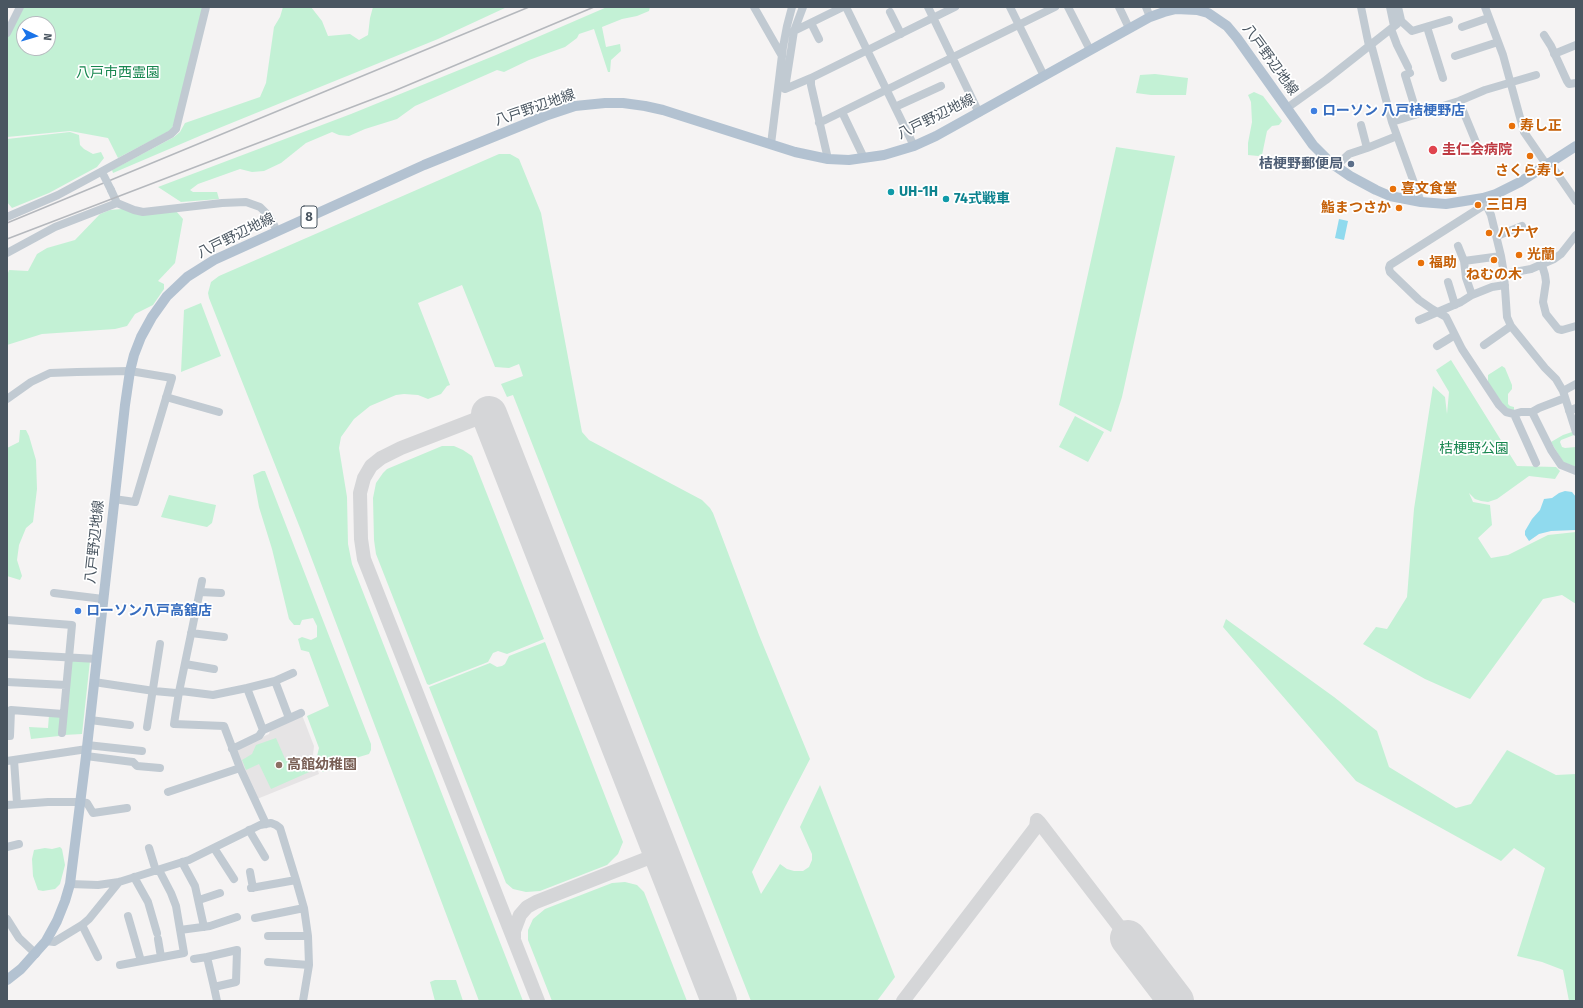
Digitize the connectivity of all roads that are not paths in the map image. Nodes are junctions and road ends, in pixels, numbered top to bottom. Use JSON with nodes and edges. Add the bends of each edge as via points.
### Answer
{"nodes":[{"id":1,"x":20,"y":7,"type":"edge"},
{"id":2,"x":206,"y":7,"type":"edge"},
{"id":3,"x":754,"y":7,"type":"edge"},
{"id":4,"x":785,"y":7,"type":"edge"},
{"id":5,"x":803,"y":7,"type":"edge"},
{"id":6,"x":843,"y":7,"type":"edge"},
{"id":7,"x":846,"y":7,"type":"edge"},
{"id":8,"x":928,"y":7,"type":"edge"},
{"id":9,"x":955,"y":7,"type":"edge"},
{"id":10,"x":1010,"y":7,"type":"edge"},
{"id":11,"x":1055,"y":7,"type":"edge"},
{"id":12,"x":1068,"y":7,"type":"edge"},
{"id":13,"x":1119,"y":7,"type":"edge"},
{"id":14,"x":1146,"y":7,"type":"edge"},
{"id":15,"x":1361,"y":7,"type":"edge"},
{"id":16,"x":1390,"y":7,"type":"edge"},
{"id":17,"x":1398,"y":7,"type":"edge"},
{"id":18,"x":1485,"y":7,"type":"edge"},
{"id":19,"x":1209,"y":10,"type":"edge"},
{"id":20,"x":791,"y":11,"type":"edge"},
{"id":21,"x":890,"y":12,"type":"dead end"},
{"id":22,"x":1150,"y":17,"type":"junction"},
{"id":23,"x":933,"y":18,"type":"junction"},
{"id":24,"x":1488,"y":18,"type":"junction"},
{"id":25,"x":1400,"y":20,"type":"junction"},
{"id":26,"x":1449,"y":20,"type":"dead end"},
{"id":27,"x":811,"y":23,"type":"junction"},
{"id":28,"x":1019,"y":25,"type":"junction"},
{"id":29,"x":1427,"y":27,"type":"junction"},
{"id":30,"x":1462,"y":27,"type":"dead end"},
{"id":31,"x":1129,"y":28,"type":"junction"},
{"id":32,"x":1392,"y":28,"type":"junction"},
{"id":33,"x":794,"y":31,"type":"junction"},
{"id":34,"x":7,"y":33,"type":"edge"},
{"id":35,"x":901,"y":34,"type":"junction"},
{"id":36,"x":1544,"y":34,"type":"dead end"},
{"id":37,"x":819,"y":39,"type":"dead end"},
{"id":38,"x":1498,"y":42,"type":"junction"},
{"id":39,"x":1370,"y":45,"type":"junction"},
{"id":40,"x":1576,"y":45,"type":"edge"},
{"id":41,"x":867,"y":50,"type":"junction"},
{"id":42,"x":1090,"y":50,"type":"junction"},
{"id":43,"x":1554,"y":54,"type":"junction"},
{"id":44,"x":782,"y":56,"type":"junction"},
{"id":45,"x":1455,"y":56,"type":"dead end"},
{"id":46,"x":953,"y":58,"type":"junction"},
{"id":47,"x":1536,"y":75,"type":"dead end"},
{"id":48,"x":1044,"y":76,"type":"junction"},
{"id":49,"x":811,"y":78,"type":"junction"},
{"id":50,"x":1443,"y":78,"type":"dead end"},
{"id":51,"x":1510,"y":83,"type":"junction"},
{"id":52,"x":1576,"y":83,"type":"edge"},
{"id":53,"x":941,"y":86,"type":"dead end"},
{"id":54,"x":886,"y":91,"type":"junction"},
{"id":55,"x":1459,"y":101,"type":"junction"},
{"id":56,"x":895,"y":107,"type":"junction"},
{"id":57,"x":1287,"y":108,"type":"junction"},
{"id":58,"x":842,"y":112,"type":"junction"},
{"id":59,"x":979,"y":112,"type":"junction"},
{"id":60,"x":1417,"y":114,"type":"junction"},
{"id":61,"x":1392,"y":122,"type":"junction"},
{"id":62,"x":819,"y":123,"type":"junction"},
{"id":63,"x":1361,"y":124,"type":"dead end"},
{"id":64,"x":1397,"y":136,"type":"junction"},
{"id":65,"x":771,"y":144,"type":"junction"},
{"id":66,"x":914,"y":146,"type":"junction"},
{"id":67,"x":1576,"y":146,"type":"edge"},
{"id":68,"x":1367,"y":148,"type":"junction"},
{"id":69,"x":1480,"y":152,"type":"dead end"},
{"id":70,"x":864,"y":158,"type":"junction"},
{"id":71,"x":828,"y":159,"type":"junction"},
{"id":72,"x":1548,"y":163,"type":"junction"},
{"id":73,"x":1336,"y":166,"type":"junction"},
{"id":74,"x":103,"y":173,"type":"junction"},
{"id":75,"x":1484,"y":201,"type":"junction"},
{"id":76,"x":1576,"y":201,"type":"edge"},
{"id":77,"x":117,"y":202,"type":"junction"},
{"id":78,"x":1421,"y":202,"type":"junction"},
{"id":79,"x":7,"y":217,"type":"edge"},
{"id":80,"x":1522,"y":226,"type":"dead end"},
{"id":81,"x":277,"y":231,"type":"junction"},
{"id":82,"x":1576,"y":235,"type":"edge"},
{"id":83,"x":1497,"y":236,"type":"junction"},
{"id":84,"x":1458,"y":246,"type":"dead end"},
{"id":85,"x":7,"y":253,"type":"edge"},
{"id":86,"x":1501,"y":256,"type":"junction"},
{"id":87,"x":1464,"y":261,"type":"junction"},
{"id":88,"x":1542,"y":265,"type":"junction"},
{"id":89,"x":1504,"y":274,"type":"junction"},
{"id":90,"x":1448,"y":282,"type":"dead end"},
{"id":91,"x":1505,"y":285,"type":"junction"},
{"id":92,"x":1472,"y":295,"type":"junction"},
{"id":93,"x":1455,"y":305,"type":"junction"},
{"id":94,"x":1437,"y":311,"type":"junction"},
{"id":95,"x":1419,"y":320,"type":"dead end"},
{"id":96,"x":1510,"y":326,"type":"junction"},
{"id":97,"x":1576,"y":326,"type":"edge"},
{"id":98,"x":1455,"y":335,"type":"junction"},
{"id":99,"x":1484,"y":344,"type":"dead end"},
{"id":100,"x":1437,"y":346,"type":"dead end"},
{"id":101,"x":130,"y":371,"type":"junction"},
{"id":102,"x":1576,"y":384,"type":"edge"},
{"id":103,"x":1564,"y":394,"type":"junction"},
{"id":104,"x":166,"y":397,"type":"junction"},
{"id":105,"x":7,"y":399,"type":"edge"},
{"id":106,"x":1572,"y":409,"type":"edge"},
{"id":107,"x":219,"y":412,"type":"dead end"},
{"id":108,"x":1532,"y":412,"type":"junction"},
{"id":109,"x":1514,"y":414,"type":"junction"},
{"id":110,"x":1576,"y":430,"type":"edge"},
{"id":111,"x":1536,"y":463,"type":"dead end"},
{"id":112,"x":1576,"y":471,"type":"edge"},
{"id":113,"x":114,"y":499,"type":"junction"},
{"id":114,"x":202,"y":581,"type":"dead end"},
{"id":115,"x":200,"y":592,"type":"junction"},
{"id":116,"x":220,"y":592,"type":"dead end"},
{"id":117,"x":54,"y":593,"type":"dead end"},
{"id":118,"x":103,"y":599,"type":"junction"},
{"id":119,"x":7,"y":620,"type":"edge"},
{"id":120,"x":191,"y":634,"type":"junction"},
{"id":121,"x":224,"y":637,"type":"dead end"},
{"id":122,"x":160,"y":644,"type":"dead end"},
{"id":123,"x":7,"y":654,"type":"edge"},
{"id":124,"x":70,"y":657,"type":"junction"},
{"id":125,"x":97,"y":659,"type":"junction"},
{"id":126,"x":185,"y":664,"type":"junction"},
{"id":127,"x":214,"y":669,"type":"dead end"},
{"id":128,"x":293,"y":673,"type":"dead end"},
{"id":129,"x":275,"y":681,"type":"junction"},
{"id":130,"x":7,"y":682,"type":"edge"},
{"id":131,"x":94,"y":682,"type":"junction"},
{"id":132,"x":66,"y":685,"type":"junction"},
{"id":133,"x":247,"y":688,"type":"junction"},
{"id":134,"x":154,"y":691,"type":"junction"},
{"id":135,"x":179,"y":692,"type":"junction"},
{"id":136,"x":301,"y":713,"type":"dead end"},
{"id":137,"x":63,"y":714,"type":"junction"},
{"id":138,"x":289,"y":718,"type":"junction"},
{"id":139,"x":90,"y":720,"type":"junction"},
{"id":140,"x":130,"y":725,"type":"dead end"},
{"id":141,"x":147,"y":727,"type":"dead end"},
{"id":142,"x":262,"y":730,"type":"junction"},
{"id":143,"x":62,"y":733,"type":"dead end"},
{"id":144,"x":7,"y":736,"type":"edge"},
{"id":145,"x":232,"y":749,"type":"junction"},
{"id":146,"x":87,"y":750,"type":"junction"},
{"id":147,"x":142,"y":751,"type":"dead end"},
{"id":148,"x":10,"y":760,"type":"edge"},
{"id":149,"x":160,"y":768,"type":"dead end"},
{"id":150,"x":240,"y":768,"type":"junction"},
{"id":151,"x":168,"y":792,"type":"dead end"},
{"id":152,"x":81,"y":802,"type":"junction"},
{"id":153,"x":18,"y":804,"type":"junction"},
{"id":154,"x":7,"y":805,"type":"edge"},
{"id":155,"x":127,"y":808,"type":"dead end"},
{"id":156,"x":266,"y":824,"type":"junction"},
{"id":157,"x":249,"y":830,"type":"junction"},
{"id":158,"x":19,"y":844,"type":"dead end"},
{"id":159,"x":7,"y":847,"type":"edge"},
{"id":160,"x":149,"y":848,"type":"dead end"},
{"id":161,"x":214,"y":848,"type":"junction"},
{"id":162,"x":265,"y":857,"type":"dead end"},
{"id":163,"x":182,"y":862,"type":"junction"},
{"id":164,"x":157,"y":871,"type":"junction"},
{"id":165,"x":250,"y":872,"type":"dead end"},
{"id":166,"x":134,"y":877,"type":"junction"},
{"id":167,"x":234,"y":879,"type":"dead end"},
{"id":168,"x":296,"y":880,"type":"junction"},
{"id":169,"x":119,"y":882,"type":"junction"},
{"id":170,"x":70,"y":884,"type":"junction"},
{"id":171,"x":220,"y":893,"type":"dead end"},
{"id":172,"x":199,"y":900,"type":"junction"},
{"id":173,"x":304,"y":908,"type":"junction"},
{"id":174,"x":128,"y":916,"type":"dead end"},
{"id":175,"x":237,"y":917,"type":"dead end"},
{"id":176,"x":255,"y":918,"type":"dead end"},
{"id":177,"x":7,"y":919,"type":"edge"},
{"id":178,"x":82,"y":925,"type":"junction"},
{"id":179,"x":204,"y":927,"type":"junction"},
{"id":180,"x":180,"y":930,"type":"junction"},
{"id":181,"x":268,"y":936,"type":"dead end"},
{"id":182,"x":308,"y":936,"type":"junction"},
{"id":183,"x":46,"y":941,"type":"junction"},
{"id":184,"x":36,"y":954,"type":"junction"},
{"id":185,"x":206,"y":956,"type":"junction"},
{"id":186,"x":98,"y":957,"type":"dead end"},
{"id":187,"x":161,"y":957,"type":"junction"},
{"id":188,"x":194,"y":959,"type":"dead end"},
{"id":189,"x":141,"y":961,"type":"junction"},
{"id":190,"x":268,"y":962,"type":"dead end"},
{"id":191,"x":120,"y":965,"type":"dead end"},
{"id":192,"x":309,"y":965,"type":"junction"},
{"id":193,"x":8,"y":978,"type":"edge"},
{"id":194,"x":214,"y":987,"type":"junction"},
{"id":195,"x":217,"y":1001,"type":"edge"},
{"id":196,"x":303,"y":1001,"type":"edge"}],
"edges":[{"from":1,"to":34,"type":"street"},
{"from":2,"to":74,"type":"street","via":[[176,128],[171,134]]},
{"from":3,"to":44,"type":"street"},
{"from":4,"to":20,"type":"street"},
{"from":5,"to":33,"type":"street"},
{"from":6,"to":27,"type":"street"},
{"from":7,"to":41,"type":"street"},
{"from":8,"to":23,"type":"street"},
{"from":9,"to":23,"type":"street"},
{"from":10,"to":28,"type":"street"},
{"from":11,"to":28,"type":"street"},
{"from":12,"to":42,"type":"street"},
{"from":13,"to":31,"type":"street"},
{"from":14,"to":22,"type":"street"},
{"from":15,"to":39,"type":"street"},
{"from":16,"to":32,"type":"street"},
{"from":17,"to":25,"type":"street"},
{"from":18,"to":24,"type":"street"},
{"from":19,"to":22,"type":"main road","name":"八戸野辺地線","number":"8","via":[[1176,9]]},
{"from":19,"to":57,"type":"main road","name":"八戸野辺地線","number":"8","via":[[1237,38]]},
{"from":20,"to":44,"type":"street"},
{"from":21,"to":35,"type":"street"},
{"from":22,"to":31,"type":"main road","name":"八戸野辺地線","number":"8"},
{"from":23,"to":35,"type":"street"},
{"from":23,"to":46,"type":"street"},
{"from":24,"to":30,"type":"street"},
{"from":24,"to":38,"type":"street"},
{"from":25,"to":29,"type":"street","via":[[1412,31]]},
{"from":25,"to":32,"type":"street"},
{"from":26,"to":29,"type":"street"},
{"from":27,"to":33,"type":"street"},
{"from":27,"to":37,"type":"street"},
{"from":28,"to":46,"type":"street"},
{"from":28,"to":48,"type":"street"},
{"from":29,"to":50,"type":"street"},
{"from":31,"to":42,"type":"main road","name":"八戸野辺地線","number":"8"},
{"from":32,"to":39,"type":"street"},
{"from":32,"to":60,"type":"street","via":[[1409,70],[1405,74]]},
{"from":33,"to":49,"type":"street","via":[[785,89]]},
{"from":35,"to":41,"type":"street"},
{"from":36,"to":43,"type":"street"},
{"from":38,"to":45,"type":"street"},
{"from":38,"to":51,"type":"street"},
{"from":39,"to":57,"type":"street"},
{"from":39,"to":61,"type":"street"},
{"from":40,"to":43,"type":"street"},
{"from":41,"to":49,"type":"street"},
{"from":41,"to":54,"type":"street"},
{"from":42,"to":48,"type":"main road","name":"八戸野辺地線","number":"8"},
{"from":43,"to":52,"type":"street","via":[[1569,84]]},
{"from":44,"to":65,"type":"street"},
{"from":46,"to":54,"type":"street"},
{"from":46,"to":59,"type":"street"},
{"from":47,"to":51,"type":"street"},
{"from":48,"to":59,"type":"main road","name":"八戸野辺地線","number":"8"},
{"from":49,"to":62,"type":"street"},
{"from":51,"to":55,"type":"street"},
{"from":51,"to":72,"type":"street","via":[[1524,132]]},
{"from":53,"to":56,"type":"street"},
{"from":54,"to":56,"type":"street"},
{"from":54,"to":58,"type":"street"},
{"from":55,"to":60,"type":"street"},
{"from":55,"to":69,"type":"street"},
{"from":56,"to":66,"type":"street"},
{"from":57,"to":73,"type":"main road","name":"八戸野辺地線","number":"8","via":[[1313,145]]},
{"from":58,"to":62,"type":"street"},
{"from":58,"to":70,"type":"street"},
{"from":59,"to":66,"type":"main road","name":"八戸野辺地線","number":"8"},
{"from":60,"to":61,"type":"street"},
{"from":61,"to":64,"type":"street"},
{"from":62,"to":71,"type":"street"},
{"from":63,"to":68,"type":"street"},
{"from":64,"to":68,"type":"street"},
{"from":64,"to":78,"type":"street"},
{"from":65,"to":71,"type":"main road","name":"八戸野辺地線","number":"8"},
{"from":65,"to":81,"type":"main road","name":"八戸野辺地線","number":"8","via":[[645,106],[623,103],[575,106],[424,165]]},
{"from":66,"to":70,"type":"main road","name":"八戸野辺地線","number":"8"},
{"from":67,"to":72,"type":"main road","name":"八戸野辺地線","number":"8"},
{"from":68,"to":73,"type":"street","via":[[1349,154]]},
{"from":70,"to":71,"type":"main road","name":"八戸野辺地線","number":"8"},
{"from":72,"to":75,"type":"main road","name":"八戸野辺地線","number":"8","via":[[1520,182]]},
{"from":72,"to":76,"type":"street"},
{"from":73,"to":78,"type":"main road","name":"八戸野辺地線","number":"8","via":[[1376,190],[1405,200]]},
{"from":74,"to":77,"type":"street","bridge":true},
{"from":74,"to":79,"type":"street"},
{"from":75,"to":78,"type":"main road","name":"八戸野辺地線","number":"8","via":[[1446,204]]},
{"from":75,"to":83,"type":"street"},
{"from":75,"to":94,"type":"street","via":[[1390,265],[1390,272],[1402,284],[1419,300]]},
{"from":77,"to":81,"type":"street","via":[[144,212],[215,203],[246,202],[260,207],[270,217]]},
{"from":77,"to":85,"type":"street","via":[[55,227]]},
{"from":80,"to":83,"type":"street"},
{"from":81,"to":101,"type":"main road","name":"八戸野辺地線","number":"8","via":[[214,260],[187,277],[167,296],[141,337]]},
{"from":82,"to":88,"type":"street","via":[[1561,254]]},
{"from":83,"to":86,"type":"street"},
{"from":84,"to":87,"type":"street"},
{"from":86,"to":87,"type":"street"},
{"from":86,"to":89,"type":"street"},
{"from":87,"to":92,"type":"street"},
{"from":88,"to":89,"type":"street","via":[[1530,270]]},
{"from":88,"to":97,"type":"street","via":[[1546,282],[1543,302],[1546,314],[1558,329]]},
{"from":89,"to":91,"type":"street"},
{"from":90,"to":93,"type":"street"},
{"from":91,"to":92,"type":"street"},
{"from":91,"to":96,"type":"street","via":[[1506,312]]},
{"from":92,"to":93,"type":"street"},
{"from":93,"to":94,"type":"street"},
{"from":94,"to":95,"type":"street"},
{"from":94,"to":98,"type":"street","via":[[1446,317]]},
{"from":96,"to":99,"type":"street"},
{"from":96,"to":103,"type":"street","via":[[1556,379]]},
{"from":98,"to":100,"type":"street"},
{"from":98,"to":109,"type":"street","via":[[1472,366],[1499,405],[1506,412]]},
{"from":101,"to":104,"type":"street","via":[[172,378]]},
{"from":101,"to":105,"type":"street","via":[[50,373],[30,382]]},
{"from":101,"to":113,"type":"main road","name":"八戸野辺地線","number":"8"},
{"from":102,"to":103,"type":"street"},
{"from":103,"to":106,"type":"street"},
{"from":103,"to":108,"type":"street"},
{"from":104,"to":107,"type":"street"},
{"from":104,"to":113,"type":"street","via":[[135,502]]},
{"from":106,"to":110,"type":"street"},
{"from":108,"to":109,"type":"street"},
{"from":108,"to":112,"type":"street","via":[[1561,465]]},
{"from":109,"to":111,"type":"street"},
{"from":113,"to":118,"type":"main road","name":"八戸野辺地線","number":"8"},
{"from":114,"to":115,"type":"street"},
{"from":115,"to":116,"type":"street"},
{"from":115,"to":120,"type":"street"},
{"from":117,"to":118,"type":"street"},
{"from":118,"to":125,"type":"main road","name":"八戸野辺地線","number":"8"},
{"from":119,"to":124,"type":"street","via":[[72,625]]},
{"from":120,"to":121,"type":"street"},
{"from":120,"to":126,"type":"street"},
{"from":122,"to":134,"type":"street"},
{"from":123,"to":124,"type":"street"},
{"from":124,"to":125,"type":"street"},
{"from":124,"to":132,"type":"street"},
{"from":125,"to":131,"type":"main road","name":"八戸野辺地線","number":"8"},
{"from":126,"to":127,"type":"street"},
{"from":126,"to":135,"type":"street"},
{"from":128,"to":129,"type":"street"},
{"from":129,"to":133,"type":"street"},
{"from":129,"to":138,"type":"street"},
{"from":130,"to":132,"type":"street"},
{"from":131,"to":134,"type":"street"},
{"from":131,"to":139,"type":"main road","name":"八戸野辺地線","number":"8"},
{"from":132,"to":137,"type":"street"},
{"from":133,"to":135,"type":"street","via":[[213,695]]},
{"from":133,"to":142,"type":"street"},
{"from":134,"to":135,"type":"street"},
{"from":134,"to":141,"type":"street"},
{"from":135,"to":145,"type":"street","via":[[174,724],[224,726]]},
{"from":136,"to":138,"type":"street"},
{"from":137,"to":143,"type":"street"},
{"from":137,"to":144,"type":"street","via":[[11,710],[10,736]]},
{"from":138,"to":142,"type":"street"},
{"from":139,"to":140,"type":"street"},
{"from":139,"to":146,"type":"main road","name":"八戸野辺地線","number":"8"},
{"from":142,"to":145,"type":"street","via":[[259,736]]},
{"from":145,"to":150,"type":"street"},
{"from":146,"to":147,"type":"street"},
{"from":146,"to":148,"type":"street"},
{"from":146,"to":149,"type":"street","via":[[133,762],[138,766]]},
{"from":146,"to":152,"type":"main road","name":"八戸野辺地線","number":"8"},
{"from":148,"to":153,"type":"street"},
{"from":150,"to":151,"type":"street"},
{"from":150,"to":156,"type":"street"},
{"from":152,"to":153,"type":"street"},
{"from":152,"to":155,"type":"street","via":[[87,803],[93,813]]},
{"from":152,"to":170,"type":"main road","name":"八戸野辺地線","number":"8"},
{"from":153,"to":154,"type":"street"},
{"from":156,"to":157,"type":"street"},
{"from":156,"to":168,"type":"street","via":[[271,823],[280,828]]},
{"from":157,"to":161,"type":"street"},
{"from":157,"to":162,"type":"street"},
{"from":158,"to":159,"type":"street"},
{"from":160,"to":164,"type":"street"},
{"from":161,"to":163,"type":"street"},
{"from":161,"to":167,"type":"street"},
{"from":163,"to":164,"type":"street"},
{"from":163,"to":172,"type":"street","via":[[195,886]]},
{"from":164,"to":166,"type":"street"},
{"from":164,"to":180,"type":"street","via":[[171,893]]},
{"from":165,"to":168,"type":"street","via":[[252,888]]},
{"from":166,"to":169,"type":"street"},
{"from":166,"to":187,"type":"street","via":[[148,902]]},
{"from":168,"to":173,"type":"street"},
{"from":169,"to":170,"type":"street","via":[[98,885]]},
{"from":169,"to":178,"type":"street","via":[[90,919]]},
{"from":170,"to":183,"type":"main road","name":"八戸野辺地線","number":"8","via":[[57,922]]},
{"from":171,"to":172,"type":"street"},
{"from":172,"to":179,"type":"street"},
{"from":173,"to":176,"type":"street"},
{"from":173,"to":182,"type":"street"},
{"from":174,"to":189,"type":"street"},
{"from":175,"to":179,"type":"street"},
{"from":177,"to":184,"type":"street","via":[[19,938]]},
{"from":178,"to":183,"type":"street","via":[[54,942]]},
{"from":178,"to":186,"type":"street"},
{"from":179,"to":180,"type":"street"},
{"from":180,"to":187,"type":"street","via":[[184,953]]},
{"from":181,"to":182,"type":"street"},
{"from":182,"to":192,"type":"street"},
{"from":183,"to":184,"type":"main road","name":"八戸野辺地線","number":"8"},
{"from":184,"to":193,"type":"main road","name":"八戸野辺地線","number":"8"},
{"from":185,"to":188,"type":"street"},
{"from":185,"to":194,"type":"street"},
{"from":185,"to":194,"type":"street","via":[[237,950],[236,982]]},
{"from":187,"to":189,"type":"street"},
{"from":189,"to":191,"type":"street"},
{"from":190,"to":192,"type":"street"},
{"from":192,"to":196,"type":"street"},
{"from":194,"to":195,"type":"street"}]}
